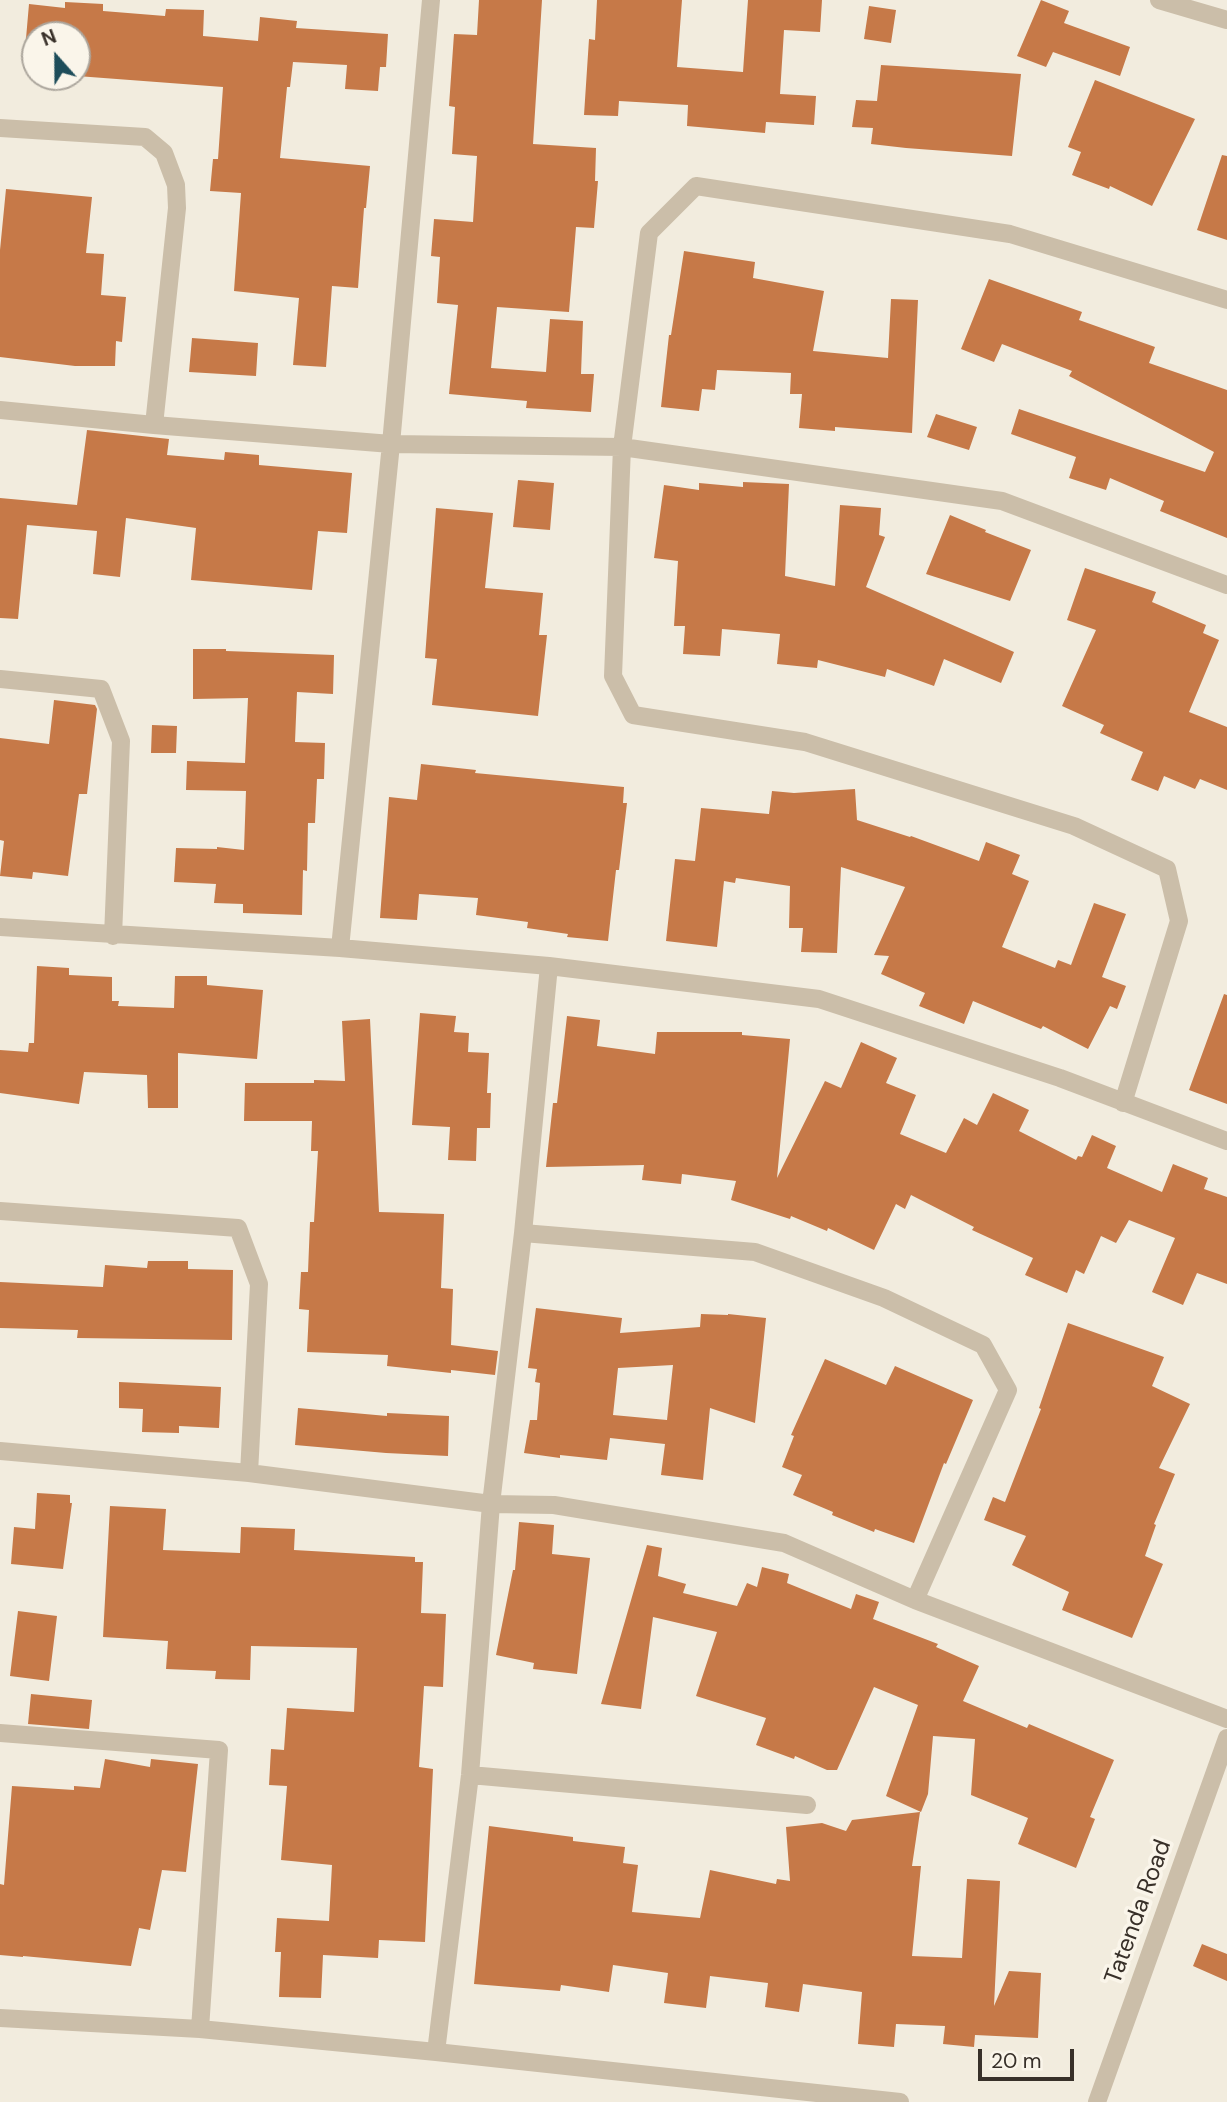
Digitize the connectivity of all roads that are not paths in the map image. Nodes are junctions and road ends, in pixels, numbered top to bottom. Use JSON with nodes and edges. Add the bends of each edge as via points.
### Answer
{"nodes":[{"id":1,"x":431,"y":0,"type":"edge"},
{"id":2,"x":1159,"y":0,"type":"edge"},
{"id":3,"x":1227,"y":20,"type":"edge"},
{"id":4,"x":0,"y":128,"type":"edge"},
{"id":5,"x":1227,"y":300,"type":"edge"},
{"id":6,"x":0,"y":410,"type":"edge"},
{"id":7,"x":154,"y":425,"type":"junction"},
{"id":8,"x":391,"y":444,"type":"junction"},
{"id":9,"x":622,"y":447,"type":"junction"},
{"id":10,"x":1227,"y":585,"type":"edge"},
{"id":11,"x":0,"y":679,"type":"edge"},
{"id":12,"x":0,"y":927,"type":"edge"},
{"id":13,"x":113,"y":936,"type":"junction"},
{"id":14,"x":340,"y":948,"type":"junction"},
{"id":15,"x":549,"y":966,"type":"junction"},
{"id":16,"x":1123,"y":1103,"type":"junction"},
{"id":17,"x":1227,"y":1141,"type":"edge"},
{"id":18,"x":0,"y":1211,"type":"edge"},
{"id":19,"x":523,"y":1233,"type":"junction"},
{"id":20,"x":0,"y":1451,"type":"edge"},
{"id":21,"x":249,"y":1472,"type":"junction"},
{"id":22,"x":491,"y":1504,"type":"junction"},
{"id":23,"x":915,"y":1600,"type":"junction"},
{"id":24,"x":1227,"y":1719,"type":"edge"},
{"id":25,"x":0,"y":1733,"type":"edge"},
{"id":26,"x":1227,"y":1738,"type":"edge"},
{"id":27,"x":470,"y":1775,"type":"junction"},
{"id":28,"x":807,"y":1805,"type":"dead end"},
{"id":29,"x":0,"y":2018,"type":"edge"},
{"id":30,"x":200,"y":2029,"type":"junction"},
{"id":31,"x":436,"y":2052,"type":"junction"},
{"id":32,"x":900,"y":2102,"type":"edge"},
{"id":33,"x":1097,"y":2102,"type":"edge"}],
"edges":[{"from":1,"to":8,"type":"street"},
{"from":2,"to":3,"type":"street"},
{"from":4,"to":7,"type":"street","via":[[145,137],[164,153],[176,185],[177,208]]},
{"from":5,"to":9,"type":"street","via":[[1010,234],[696,186],[649,233]]},
{"from":6,"to":7,"type":"street"},
{"from":7,"to":8,"type":"street"},
{"from":8,"to":9,"type":"street"},
{"from":8,"to":14,"type":"street"},
{"from":9,"to":10,"type":"street","via":[[1002,501]]},
{"from":9,"to":16,"type":"street","via":[[613,676],[633,715],[805,742],[1074,826],[1167,869],[1179,921]]},
{"from":11,"to":13,"type":"street","via":[[101,689],[121,741]]},
{"from":12,"to":13,"type":"street"},
{"from":13,"to":14,"type":"street"},
{"from":14,"to":15,"type":"street"},
{"from":15,"to":16,"type":"street","via":[[819,999]]},
{"from":15,"to":19,"type":"street"},
{"from":16,"to":17,"type":"street"},
{"from":18,"to":21,"type":"street","via":[[238,1228],[259,1284]]},
{"from":19,"to":22,"type":"street"},
{"from":19,"to":23,"type":"street","via":[[755,1252],[884,1298],[983,1345],[1008,1390]]},
{"from":20,"to":21,"type":"street"},
{"from":21,"to":22,"type":"street"},
{"from":22,"to":23,"type":"street","via":[[554,1505],[784,1543]]},
{"from":22,"to":27,"type":"street"},
{"from":23,"to":24,"type":"street"},
{"from":25,"to":30,"type":"street","via":[[219,1751]]},
{"from":26,"to":33,"type":"street","name":"Tatenda Road"},
{"from":27,"to":28,"type":"street"},
{"from":27,"to":31,"type":"street"},
{"from":29,"to":30,"type":"street"},
{"from":30,"to":31,"type":"street"},
{"from":31,"to":32,"type":"street"}]}
